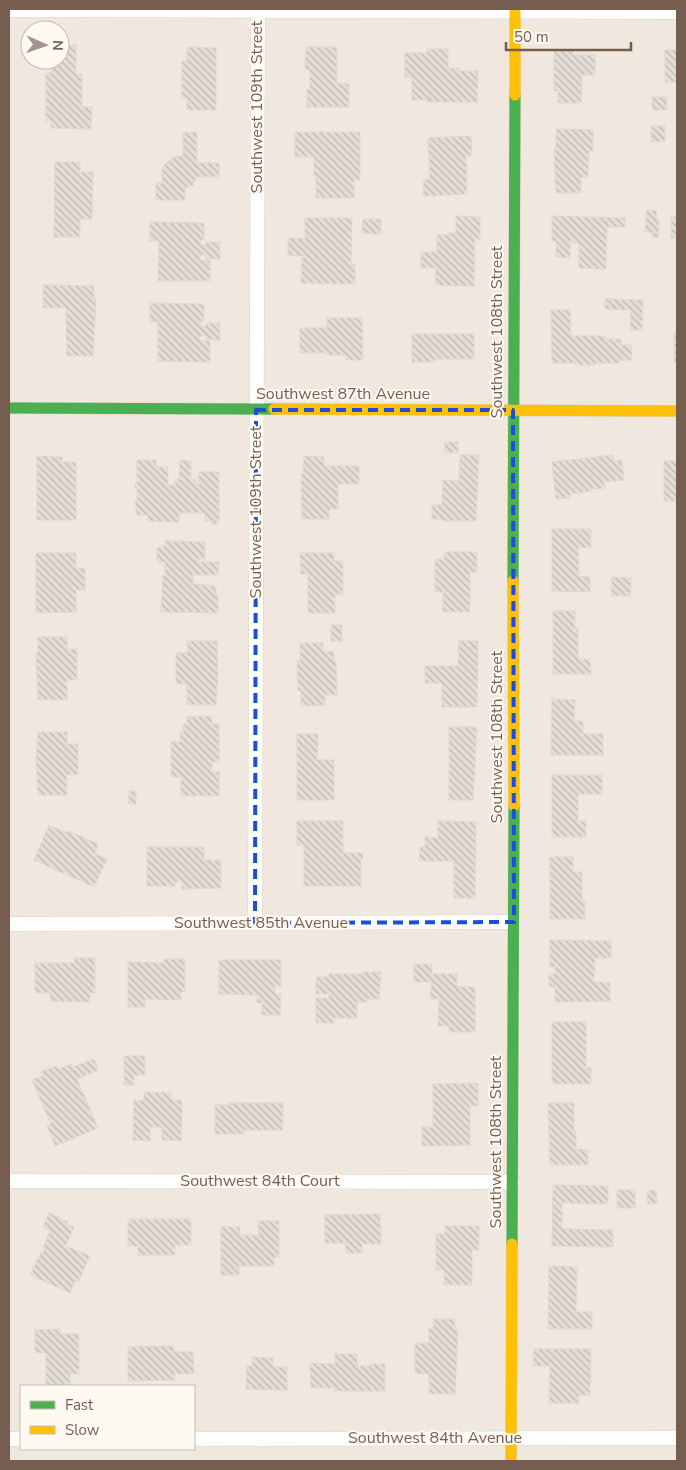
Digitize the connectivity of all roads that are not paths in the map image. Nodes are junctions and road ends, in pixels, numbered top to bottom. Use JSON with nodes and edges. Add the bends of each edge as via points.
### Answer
{"nodes":[{"id":1,"x":9,"y":10,"type":"edge"},
{"id":2,"x":258,"y":12,"type":"junction"},
{"id":3,"x":515,"y":12,"type":"junction"},
{"id":4,"x":677,"y":12,"type":"edge"},
{"id":5,"x":9,"y":408,"type":"edge"},
{"id":6,"x":256,"y":410,"type":"junction"},
{"id":7,"x":513,"y":410,"type":"junction"},
{"id":8,"x":677,"y":411,"type":"edge"},
{"id":9,"x":514,"y":922,"type":"junction"},
{"id":10,"x":255,"y":923,"type":"junction"},
{"id":11,"x":9,"y":924,"type":"edge"},
{"id":12,"x":9,"y":1181,"type":"edge"},
{"id":13,"x":512,"y":1182,"type":"junction"},
{"id":14,"x":511,"y":1438,"type":"junction"},
{"id":15,"x":677,"y":1438,"type":"edge"},
{"id":16,"x":195,"y":1439,"type":"edge"},
{"id":17,"x":511,"y":1461,"type":"edge"}],
"edges":[{"from":1,"to":2,"type":"street"},
{"from":2,"to":3,"type":"street"},
{"from":2,"to":6,"type":"street","name":"Southwest 109th Street"},
{"from":3,"to":4,"type":"street"},
{"from":3,"to":7,"type":"street","name":"Southwest 108th Street"},
{"from":5,"to":6,"type":"street","name":"Southwest 87th Avenue"},
{"from":6,"to":7,"type":"street","name":"Southwest 87th Avenue"},
{"from":6,"to":10,"type":"street","name":"Southwest 109th Street"},
{"from":7,"to":8,"type":"street","name":"Southwest 87th Avenue"},
{"from":7,"to":9,"type":"street","name":"Southwest 108th Street"},
{"from":9,"to":10,"type":"street","name":"Southwest 85th Avenue"},
{"from":9,"to":13,"type":"street","name":"Southwest 108th Street"},
{"from":10,"to":11,"type":"street","name":"Southwest 85th Avenue"},
{"from":12,"to":13,"type":"street","name":"Southwest 84th Court"},
{"from":13,"to":14,"type":"street","name":"Southwest 108th Street"},
{"from":14,"to":15,"type":"street","name":"Southwest 84th Avenue"},
{"from":14,"to":16,"type":"street","name":"Southwest 84th Avenue"},
{"from":14,"to":17,"type":"street","name":"Southwest 108th Street"}]}
